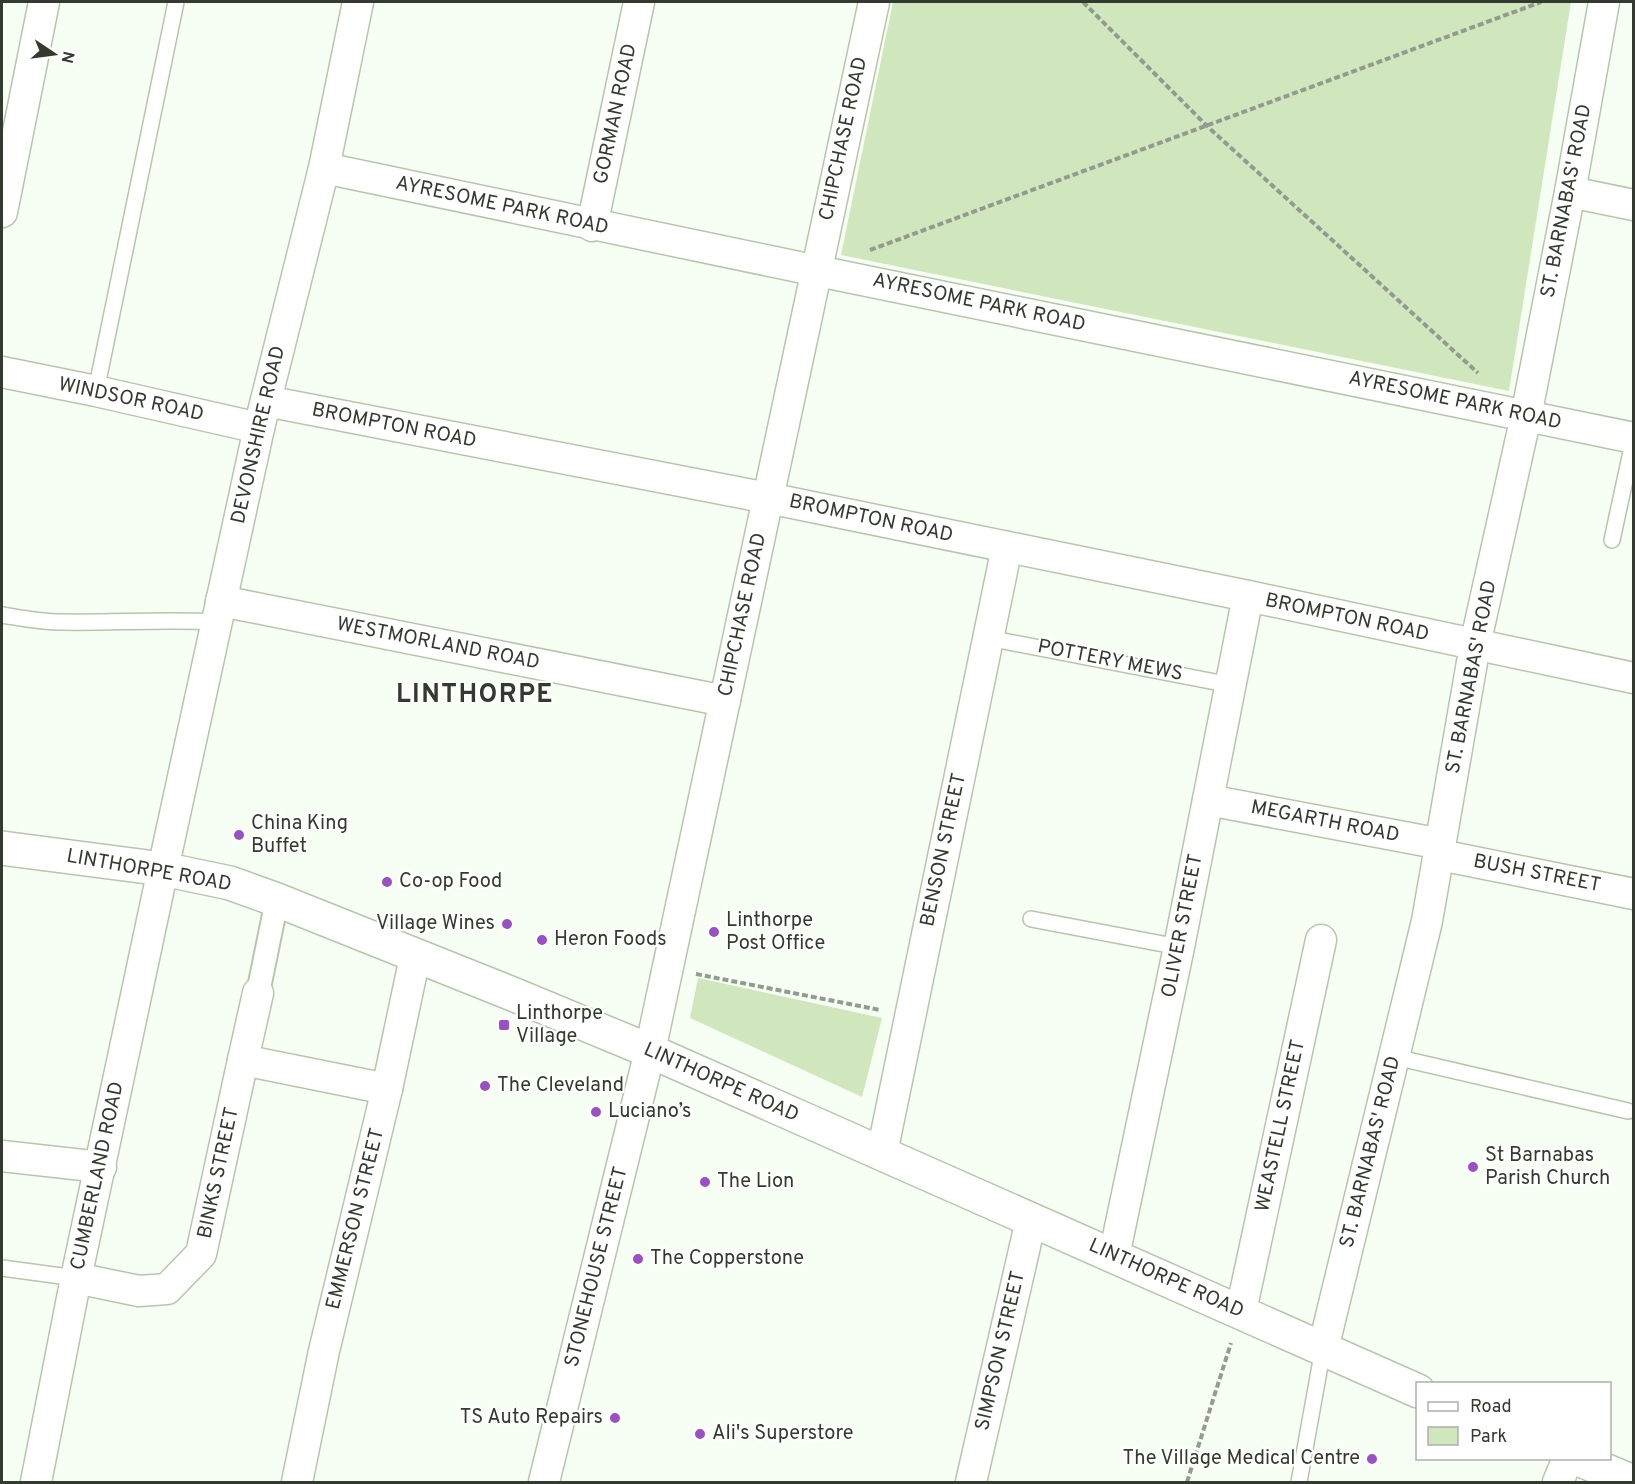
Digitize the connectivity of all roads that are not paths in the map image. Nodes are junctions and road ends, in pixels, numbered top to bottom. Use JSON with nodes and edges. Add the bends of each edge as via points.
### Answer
{"nodes":[{"id":1,"x":44,"y":2,"type":"edge"},
{"id":2,"x":176,"y":2,"type":"edge"},
{"id":3,"x":358,"y":2,"type":"edge"},
{"id":4,"x":639,"y":2,"type":"edge"},
{"id":5,"x":874,"y":2,"type":"edge"},
{"id":6,"x":1604,"y":2,"type":"edge"},
{"id":7,"x":324,"y":168,"type":"junction"},
{"id":8,"x":1570,"y":192,"type":"junction"},
{"id":9,"x":1634,"y":205,"type":"edge"},
{"id":10,"x":2,"y":212,"type":"edge"},
{"id":11,"x":592,"y":226,"type":"junction"},
{"id":12,"x":816,"y":270,"type":"junction"},
{"id":13,"x":2,"y":372,"type":"edge"},
{"id":14,"x":96,"y":391,"type":"junction"},
{"id":15,"x":262,"y":415,"type":"junction"},
{"id":16,"x":1526,"y":416,"type":"junction"},
{"id":17,"x":1633,"y":438,"type":"edge"},
{"id":18,"x":768,"y":498,"type":"junction"},
{"id":19,"x":1612,"y":540,"type":"dead end"},
{"id":20,"x":1007,"y":547,"type":"junction"},
{"id":21,"x":1248,"y":596,"type":"junction"},
{"id":22,"x":219,"y":611,"type":"junction"},
{"id":23,"x":2,"y":615,"type":"edge"},
{"id":24,"x":988,"y":638,"type":"junction"},
{"id":25,"x":1475,"y":645,"type":"junction"},
{"id":26,"x":1634,"y":678,"type":"edge"},
{"id":27,"x":1231,"y":685,"type":"junction"},
{"id":28,"x":724,"y":701,"type":"junction"},
{"id":29,"x":1209,"y":800,"type":"junction"},
{"id":30,"x":2,"y":848,"type":"edge"},
{"id":31,"x":1440,"y":849,"type":"junction"},
{"id":32,"x":163,"y":869,"type":"junction"},
{"id":33,"x":1634,"y":894,"type":"edge"},
{"id":34,"x":277,"y":900,"type":"junction"},
{"id":35,"x":1031,"y":919,"type":"dead end"},
{"id":36,"x":1321,"y":940,"type":"dead end"},
{"id":37,"x":1179,"y":947,"type":"junction"},
{"id":38,"x":415,"y":957,"type":"junction"},
{"id":39,"x":258,"y":993,"type":"joint"},
{"id":40,"x":650,"y":1052,"type":"junction"},
{"id":41,"x":1395,"y":1057,"type":"junction"},
{"id":42,"x":243,"y":1060,"type":"junction"},
{"id":43,"x":387,"y":1089,"type":"junction"},
{"id":44,"x":1628,"y":1111,"type":"dead end"},
{"id":45,"x":882,"y":1153,"type":"junction"},
{"id":46,"x":2,"y":1156,"type":"edge"},
{"id":47,"x":101,"y":1167,"type":"junction"},
{"id":48,"x":1031,"y":1220,"type":"junction"},
{"id":49,"x":1114,"y":1256,"type":"junction"},
{"id":50,"x":2,"y":1268,"type":"edge"},
{"id":51,"x":76,"y":1278,"type":"junction"},
{"id":52,"x":1241,"y":1311,"type":"junction"},
{"id":53,"x":1323,"y":1349,"type":"junction"},
{"id":54,"x":1416,"y":1390,"type":"edge"},
{"id":55,"x":1567,"y":1460,"type":"edge"},
{"id":56,"x":1581,"y":1460,"type":"edge"},
{"id":57,"x":36,"y":1482,"type":"edge"},
{"id":58,"x":297,"y":1482,"type":"edge"},
{"id":59,"x":544,"y":1482,"type":"edge"},
{"id":60,"x":976,"y":1482,"type":"edge"},
{"id":61,"x":1299,"y":1482,"type":"edge"},
{"id":62,"x":1558,"y":1482,"type":"edge"},
{"id":63,"x":1633,"y":1482,"type":"edge"}],
"edges":[{"from":1,"to":10,"type":"street"},
{"from":2,"to":14,"type":"lane"},
{"from":3,"to":7,"type":"street","name":"DEVONSHIRE ROAD"},
{"from":4,"to":11,"type":"street","name":"GORMAN ROAD"},
{"from":5,"to":12,"type":"street","name":"CHIPCHASE ROAD"},
{"from":6,"to":8,"type":"street","name":"ST. BARNABAS' ROAD"},
{"from":7,"to":11,"type":"street","name":"AYRESOME PARK ROAD"},
{"from":7,"to":15,"type":"street","name":"DEVONSHIRE ROAD"},
{"from":8,"to":9,"type":"street"},
{"from":8,"to":16,"type":"street","name":"ST. BARNABAS' ROAD"},
{"from":11,"to":12,"type":"street","name":"AYRESOME PARK ROAD"},
{"from":12,"to":16,"type":"street","name":"AYRESOME PARK ROAD"},
{"from":12,"to":18,"type":"street","name":"CHIPCHASE ROAD"},
{"from":13,"to":14,"type":"street","name":"WINDSOR ROAD"},
{"from":14,"to":15,"type":"street","name":"WINDSOR ROAD"},
{"from":15,"to":18,"type":"street","name":"BROMPTON ROAD"},
{"from":15,"to":22,"type":"street","name":"DEVONSHIRE ROAD"},
{"from":16,"to":17,"type":"street","name":"AYRESOME PARK ROAD"},
{"from":16,"to":25,"type":"street","name":"ST. BARNABAS' ROAD"},
{"from":17,"to":19,"type":"lane"},
{"from":18,"to":20,"type":"street","name":"BROMPTON ROAD"},
{"from":18,"to":28,"type":"street","name":"CHIPCHASE ROAD"},
{"from":20,"to":21,"type":"street","name":"BROMPTON ROAD"},
{"from":20,"to":24,"type":"street","name":"BENSON STREET"},
{"from":21,"to":25,"type":"street","name":"BROMPTON ROAD"},
{"from":21,"to":27,"type":"street","name":"OLIVER STREET"},
{"from":22,"to":23,"type":"lane","via":[[136,622],[58,622]]},
{"from":22,"to":28,"type":"street","name":"WESTMORLAND ROAD"},
{"from":22,"to":32,"type":"street","name":"DEVONSHIRE ROAD"},
{"from":24,"to":27,"type":"lane","name":"POTTERY MEWS"},
{"from":24,"to":45,"type":"street","name":"BENSON STREET"},
{"from":25,"to":26,"type":"street","name":"BROMPTON ROAD"},
{"from":25,"to":31,"type":"street","name":"ST. BARNABAS' ROAD"},
{"from":27,"to":29,"type":"street","name":"OLIVER STREET"},
{"from":28,"to":40,"type":"street","name":"CHIPCHASE ROAD"},
{"from":29,"to":31,"type":"street","name":"MEGARTH ROAD"},
{"from":29,"to":37,"type":"street","name":"OLIVER STREET"},
{"from":30,"to":32,"type":"street","name":"LINTHORPE ROAD"},
{"from":31,"to":33,"type":"street","name":"BUSH STREET"},
{"from":31,"to":41,"type":"street","name":"ST. BARNABAS' ROAD","via":[[1428,921]]},
{"from":32,"to":34,"type":"street","name":"LINTHORPE ROAD","via":[[230,883]]},
{"from":32,"to":47,"type":"street","name":"CUMBERLAND ROAD"},
{"from":34,"to":38,"type":"street","name":"LINTHORPE ROAD"},
{"from":34,"to":39,"type":"street"},
{"from":35,"to":37,"type":"lane"},
{"from":36,"to":52,"type":"street","name":"WEASTELL STREET"},
{"from":37,"to":49,"type":"street","name":"OLIVER STREET"},
{"from":38,"to":40,"type":"street","name":"LINTHORPE ROAD"},
{"from":38,"to":43,"type":"street","name":"EMMERSON STREET"},
{"from":39,"to":42,"type":"street","name":"BINKS STREET"},
{"from":40,"to":45,"type":"street","name":"LINTHORPE ROAD"},
{"from":40,"to":59,"type":"street","name":"STONEHOUSE STREET"},
{"from":41,"to":44,"type":"lane"},
{"from":41,"to":53,"type":"street","name":"ST. BARNABAS' ROAD"},
{"from":42,"to":43,"type":"street"},
{"from":42,"to":51,"type":"street","name":"BINKS STREET","via":[[201,1254],[167,1289],[139,1291]]},
{"from":43,"to":58,"type":"street","name":"EMMERSON STREET"},
{"from":45,"to":48,"type":"street","name":"LINTHORPE ROAD"},
{"from":46,"to":47,"type":"street"},
{"from":47,"to":51,"type":"street","name":"CUMBERLAND ROAD"},
{"from":48,"to":49,"type":"street","name":"LINTHORPE ROAD"},
{"from":48,"to":60,"type":"street","name":"SIMPSON STREET"},
{"from":49,"to":52,"type":"street","name":"LINTHORPE ROAD"},
{"from":50,"to":51,"type":"lane"},
{"from":51,"to":57,"type":"street","name":"CUMBERLAND ROAD"},
{"from":52,"to":53,"type":"street","name":"LINTHORPE ROAD"},
{"from":53,"to":54,"type":"street","name":"LINTHORPE ROAD"},
{"from":53,"to":61,"type":"lane"},
{"from":55,"to":62,"type":"street"},
{"from":56,"to":63,"type":"street"}]}
